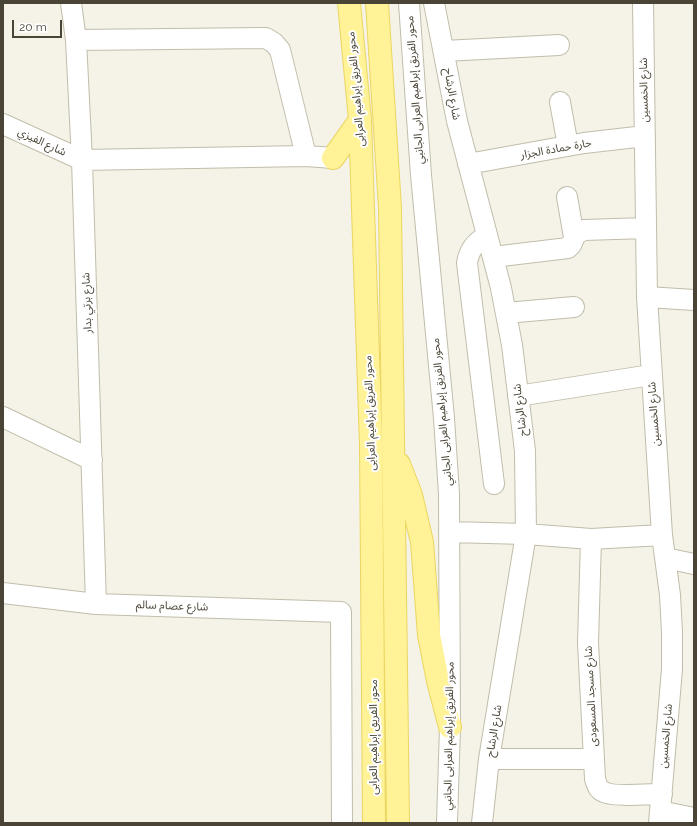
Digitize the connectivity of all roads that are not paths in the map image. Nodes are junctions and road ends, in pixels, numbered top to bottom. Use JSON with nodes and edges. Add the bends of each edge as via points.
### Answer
{"nodes":[{"id":1,"x":71,"y":3,"type":"edge"},
{"id":2,"x":349,"y":3,"type":"edge"},
{"id":3,"x":377,"y":3,"type":"edge"},
{"id":4,"x":409,"y":3,"type":"edge"},
{"id":5,"x":434,"y":3,"type":"edge"},
{"id":6,"x":643,"y":3,"type":"edge"},
{"id":7,"x":76,"y":40,"type":"junction"},
{"id":8,"x":559,"y":45,"type":"dead end"},
{"id":9,"x":444,"y":51,"type":"junction"},
{"id":10,"x":560,"y":102,"type":"dead end"},
{"id":11,"x":360,"y":120,"type":"junction"},
{"id":12,"x":3,"y":124,"type":"edge"},
{"id":13,"x":645,"y":136,"type":"junction"},
{"id":14,"x":568,"y":146,"type":"junction"},
{"id":15,"x":306,"y":156,"type":"junction"},
{"id":16,"x":333,"y":158,"type":"joint"},
{"id":17,"x":82,"y":160,"type":"junction"},
{"id":18,"x":468,"y":164,"type":"junction"},
{"id":19,"x":567,"y":197,"type":"dead end"},
{"id":20,"x":646,"y":228,"type":"junction"},
{"id":21,"x":487,"y":236,"type":"junction"},
{"id":22,"x":574,"y":237,"type":"junction"},
{"id":23,"x":493,"y":257,"type":"junction"},
{"id":24,"x":646,"y":297,"type":"junction"},
{"id":25,"x":694,"y":300,"type":"edge"},
{"id":26,"x":574,"y":307,"type":"dead end"},
{"id":27,"x":506,"y":313,"type":"junction"},
{"id":28,"x":651,"y":375,"type":"junction"},
{"id":29,"x":518,"y":396,"type":"junction"},
{"id":30,"x":3,"y":417,"type":"edge"},
{"id":31,"x":394,"y":450,"type":"junction"},
{"id":32,"x":92,"y":460,"type":"junction"},
{"id":33,"x":494,"y":484,"type":"dead end"},
{"id":34,"x":449,"y":532,"type":"junction"},
{"id":35,"x":526,"y":534,"type":"junction"},
{"id":36,"x":662,"y":535,"type":"junction"},
{"id":37,"x":591,"y":539,"type":"junction"},
{"id":38,"x":665,"y":558,"type":"junction"},
{"id":39,"x":694,"y":564,"type":"edge"},
{"id":40,"x":3,"y":593,"type":"edge"},
{"id":41,"x":96,"y":604,"type":"junction"},
{"id":42,"x":450,"y":726,"type":"junction"},
{"id":43,"x":489,"y":759,"type":"junction"},
{"id":44,"x":594,"y":759,"type":"junction"},
{"id":45,"x":660,"y":809,"type":"edge"},
{"id":46,"x":694,"y":818,"type":"edge"},
{"id":47,"x":342,"y":823,"type":"edge"},
{"id":48,"x":374,"y":823,"type":"edge"},
{"id":49,"x":398,"y":823,"type":"edge"},
{"id":50,"x":447,"y":823,"type":"edge"},
{"id":51,"x":482,"y":823,"type":"edge"}],
"edges":[{"from":1,"to":7,"type":"street","name":"شارع برتي بدار"},
{"from":2,"to":11,"type":"main road","name":"محور الفريق إبراهيم العرابى"},
{"from":3,"to":31,"type":"main road","name":"محور الفريق إبراهيم العرابى","via":[[390,208]]},
{"from":4,"to":34,"type":"street","name":"محور الفريق إبراهيم العرابى الجانبي","via":[[447,456]]},
{"from":5,"to":9,"type":"street","name":"شارع الرشاح"},
{"from":6,"to":13,"type":"street","name":"شارع الخمسين"},
{"from":7,"to":15,"type":"street","via":[[266,38],[280,50]]},
{"from":7,"to":17,"type":"street","name":"شارع برتي بدار"},
{"from":8,"to":9,"type":"street"},
{"from":9,"to":18,"type":"street","name":"شارع الرشاح"},
{"from":10,"to":14,"type":"street"},
{"from":11,"to":16,"type":"main road"},
{"from":11,"to":48,"type":"main road","name":"محور الفريق إبراهيم العرابى","via":[[371,445]]},
{"from":12,"to":17,"type":"street","name":"شارع الفيزي"},
{"from":13,"to":14,"type":"street","name":"حارة حمادة الجزار"},
{"from":13,"to":20,"type":"street","name":"شارع الخمسين"},
{"from":14,"to":18,"type":"street","name":"حارة حمادة الجزار"},
{"from":15,"to":16,"type":"street"},
{"from":15,"to":17,"type":"street"},
{"from":17,"to":32,"type":"street","name":"شارع برتي بدار"},
{"from":18,"to":21,"type":"street","name":"شارع الرشاح"},
{"from":19,"to":22,"type":"street"},
{"from":20,"to":22,"type":"street","via":[[584,230]]},
{"from":20,"to":24,"type":"street","name":"شارع الخمسين"},
{"from":21,"to":23,"type":"street","name":"شارع الرشاح"},
{"from":21,"to":33,"type":"street","via":[[475,244],[467,263]]},
{"from":22,"to":23,"type":"street","via":[[568,248]]},
{"from":23,"to":27,"type":"street","name":"شارع الرشاح"},
{"from":24,"to":25,"type":"street"},
{"from":24,"to":28,"type":"street","name":"شارع الخمسين"},
{"from":26,"to":27,"type":"street"},
{"from":27,"to":29,"type":"street","name":"شارع الرشاح"},
{"from":28,"to":29,"type":"street"},
{"from":28,"to":36,"type":"street","name":"شارع الخمسين"},
{"from":29,"to":35,"type":"street","name":"شارع الرشاح","via":[[525,451]]},
{"from":30,"to":32,"type":"street"},
{"from":31,"to":42,"type":"main road","via":[[411,495],[422,542],[429,635]]},
{"from":31,"to":49,"type":"main road","name":"محور الفريق إبراهيم العرابى"},
{"from":32,"to":41,"type":"street","name":"شارع برتي بدار"},
{"from":34,"to":35,"type":"street"},
{"from":34,"to":42,"type":"street","name":"محور الفريق إبراهيم العرابى الجانبي"},
{"from":35,"to":37,"type":"street"},
{"from":35,"to":43,"type":"street","name":"شارع الرشاح"},
{"from":36,"to":37,"type":"street"},
{"from":36,"to":38,"type":"street","name":"شارع الخمسين"},
{"from":37,"to":44,"type":"street","name":"شارع مسجد المسعودى","via":[[588,643]]},
{"from":38,"to":39,"type":"street"},
{"from":38,"to":45,"type":"street","name":"شارع الخمسين","via":[[670,595],[672,669]]},
{"from":40,"to":41,"type":"street","name":"شارع عصام سالم"},
{"from":41,"to":47,"type":"street","name":"شارع عصام سالم","via":[[341,612]]},
{"from":42,"to":50,"type":"street","name":"محور الفريق إبراهيم العرابى الجانبي"},
{"from":43,"to":44,"type":"street"},
{"from":43,"to":51,"type":"street","name":"شارع الرشاح"},
{"from":44,"to":45,"type":"street","name":"شارع مسجد المسعودى","via":[[598,787],[604,793]]},
{"from":45,"to":46,"type":"street","name":"شارع مسجد المسعودى"}]}
